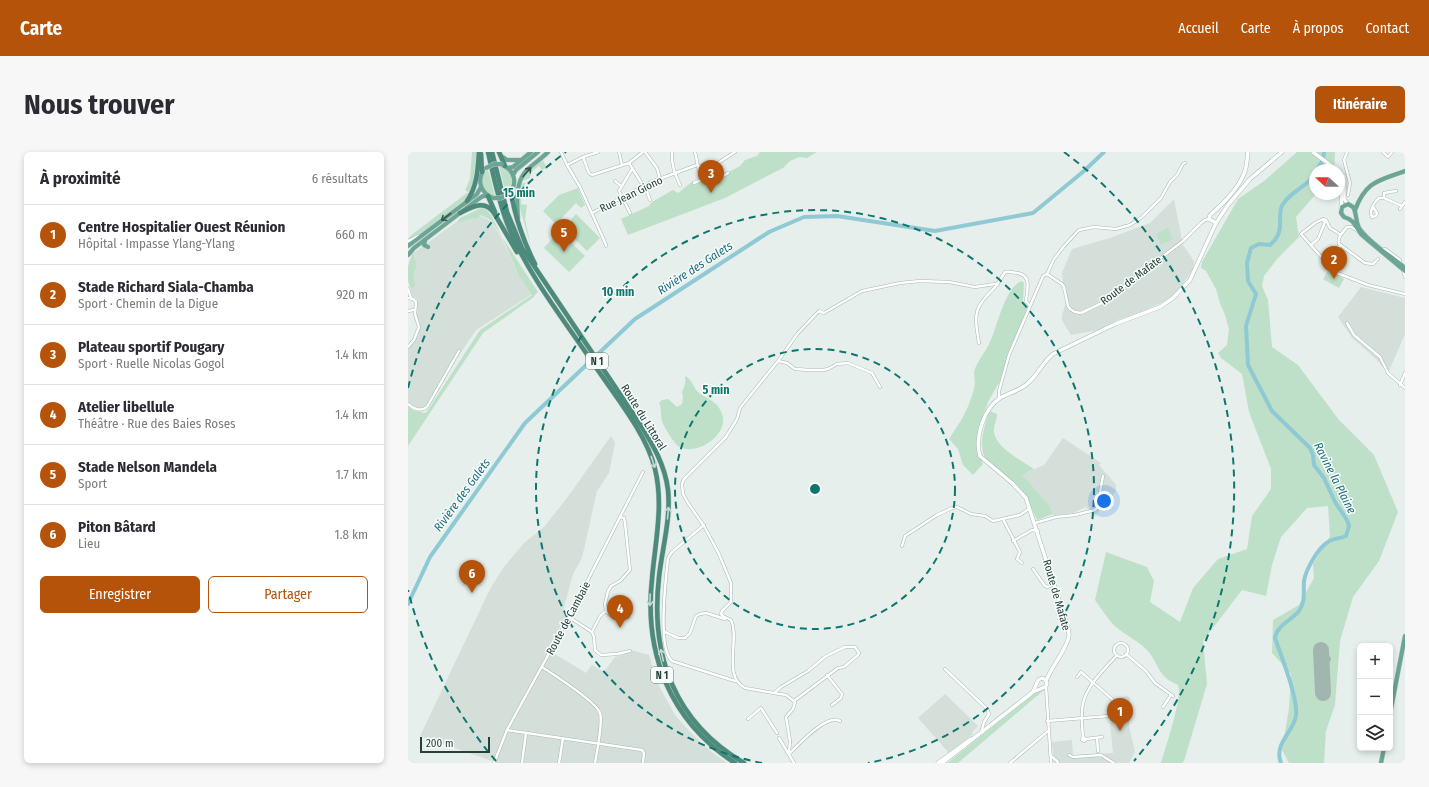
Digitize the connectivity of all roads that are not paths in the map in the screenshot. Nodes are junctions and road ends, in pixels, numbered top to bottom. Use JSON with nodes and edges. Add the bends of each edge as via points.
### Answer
{"nodes":[{"id":1,"x":480,"y":152,"type":"edge"},
{"id":2,"x":488,"y":152,"type":"edge"},
{"id":3,"x":492,"y":152,"type":"edge"},
{"id":4,"x":531,"y":152,"type":"edge"},
{"id":5,"x":538,"y":152,"type":"edge"},
{"id":6,"x":548,"y":152,"type":"edge"},
{"id":7,"x":561,"y":152,"type":"edge"},
{"id":8,"x":598,"y":152,"type":"edge"},
{"id":9,"x":619,"y":152,"type":"edge"},
{"id":10,"x":644,"y":152,"type":"edge"},
{"id":11,"x":672,"y":152,"type":"edge"},
{"id":12,"x":695,"y":152,"type":"edge"},
{"id":13,"x":735,"y":152,"type":"edge"},
{"id":14,"x":1248,"y":152,"type":"edge"},
{"id":15,"x":1282,"y":152,"type":"edge"},
{"id":16,"x":1313,"y":152,"type":"edge"},
{"id":17,"x":1347,"y":152,"type":"edge"},
{"id":18,"x":1383,"y":152,"type":"edge"},
{"id":19,"x":1392,"y":152,"type":"edge"},
{"id":20,"x":500,"y":154,"type":"edge"},
{"id":21,"x":1387,"y":155,"type":"edge"},
{"id":22,"x":583,"y":157,"type":"junction"},
{"id":23,"x":523,"y":159,"type":"junction"},
{"id":24,"x":629,"y":163,"type":"junction"},
{"id":25,"x":1185,"y":163,"type":"dead end"},
{"id":26,"x":1329,"y":164,"type":"edge"},
{"id":27,"x":567,"y":165,"type":"junction"},
{"id":28,"x":622,"y":165,"type":"junction"},
{"id":29,"x":698,"y":165,"type":"junction"},
{"id":30,"x":505,"y":166,"type":"junction"},
{"id":31,"x":632,"y":169,"type":"junction"},
{"id":32,"x":484,"y":170,"type":"junction"},
{"id":33,"x":1405,"y":171,"type":"edge"},
{"id":34,"x":728,"y":173,"type":"dead end"},
{"id":35,"x":675,"y":174,"type":"junction"},
{"id":36,"x":513,"y":175,"type":"junction"},
{"id":37,"x":660,"y":179,"type":"junction"},
{"id":38,"x":701,"y":180,"type":"junction"},
{"id":39,"x":615,"y":181,"type":"dead end"},
{"id":40,"x":694,"y":183,"type":"dead end"},
{"id":41,"x":680,"y":185,"type":"dead end"},
{"id":42,"x":621,"y":186,"type":"junction"},
{"id":43,"x":645,"y":186,"type":"junction"},
{"id":44,"x":1345,"y":186,"type":"edge"},
{"id":45,"x":481,"y":187,"type":"junction"},
{"id":46,"x":1396,"y":190,"type":"dead end"},
{"id":47,"x":510,"y":193,"type":"junction"},
{"id":48,"x":1346,"y":194,"type":"junction"},
{"id":49,"x":488,"y":196,"type":"junction"},
{"id":50,"x":622,"y":198,"type":"junction"},
{"id":51,"x":1384,"y":198,"type":"junction"},
{"id":52,"x":1359,"y":199,"type":"junction"},
{"id":53,"x":650,"y":200,"type":"dead end"},
{"id":54,"x":1341,"y":200,"type":"edge"},
{"id":55,"x":467,"y":201,"type":"junction"},
{"id":56,"x":1405,"y":202,"type":"edge"},
{"id":57,"x":1350,"y":205,"type":"junction"},
{"id":58,"x":1373,"y":207,"type":"dead end"},
{"id":59,"x":1341,"y":210,"type":"junction"},
{"id":60,"x":1355,"y":211,"type":"junction"},
{"id":61,"x":460,"y":213,"type":"junction"},
{"id":62,"x":592,"y":213,"type":"junction"},
{"id":63,"x":630,"y":213,"type":"dead end"},
{"id":64,"x":1209,"y":219,"type":"junction"},
{"id":65,"x":1349,"y":219,"type":"junction"},
{"id":66,"x":498,"y":220,"type":"junction"},
{"id":67,"x":519,"y":220,"type":"junction"},
{"id":68,"x":1325,"y":221,"type":"junction"},
{"id":69,"x":1216,"y":223,"type":"junction"},
{"id":70,"x":425,"y":232,"type":"junction"},
{"id":71,"x":1361,"y":234,"type":"junction"},
{"id":72,"x":1341,"y":235,"type":"junction"},
{"id":73,"x":427,"y":238,"type":"junction"},
{"id":74,"x":408,"y":241,"type":"edge"},
{"id":75,"x":1311,"y":245,"type":"junction"},
{"id":76,"x":1341,"y":245,"type":"junction"},
{"id":77,"x":408,"y":246,"type":"edge"},
{"id":78,"x":606,"y":246,"type":"dead end"},
{"id":79,"x":428,"y":248,"type":"dead end"},
{"id":80,"x":408,"y":255,"type":"edge"},
{"id":81,"x":1378,"y":259,"type":"dead end"},
{"id":82,"x":1324,"y":260,"type":"junction"},
{"id":83,"x":1403,"y":268,"type":"edge"},
{"id":84,"x":1047,"y":274,"type":"junction"},
{"id":85,"x":1405,"y":277,"type":"edge"},
{"id":86,"x":538,"y":282,"type":"junction"},
{"id":87,"x":998,"y":283,"type":"junction"},
{"id":88,"x":408,"y":289,"type":"edge"},
{"id":89,"x":549,"y":290,"type":"junction"},
{"id":90,"x":1405,"y":294,"type":"edge"},
{"id":91,"x":410,"y":298,"type":"edge"},
{"id":92,"x":553,"y":300,"type":"junction"},
{"id":93,"x":1030,"y":306,"type":"junction"},
{"id":94,"x":415,"y":309,"type":"junction"},
{"id":95,"x":409,"y":311,"type":"edge"},
{"id":96,"x":415,"y":314,"type":"junction"},
{"id":97,"x":1347,"y":323,"type":"dead end"},
{"id":98,"x":979,"y":343,"type":"dead end"},
{"id":99,"x":408,"y":347,"type":"edge"},
{"id":100,"x":459,"y":351,"type":"dead end"},
{"id":101,"x":778,"y":361,"type":"junction"},
{"id":102,"x":1405,"y":373,"type":"edge"},
{"id":103,"x":1400,"y":384,"type":"junction"},
{"id":104,"x":880,"y":388,"type":"dead end"},
{"id":105,"x":1405,"y":388,"type":"edge"},
{"id":106,"x":999,"y":390,"type":"junction"},
{"id":107,"x":1004,"y":396,"type":"junction"},
{"id":108,"x":999,"y":398,"type":"junction"},
{"id":109,"x":408,"y":404,"type":"edge"},
{"id":110,"x":638,"y":425,"type":"junction"},
{"id":111,"x":643,"y":472,"type":"dead end"},
{"id":112,"x":1104,"y":476,"type":"dead end"},
{"id":113,"x":1031,"y":508,"type":"junction"},
{"id":114,"x":620,"y":516,"type":"junction"},
{"id":115,"x":1003,"y":519,"type":"junction"},
{"id":116,"x":1035,"y":523,"type":"junction"},
{"id":117,"x":704,"y":525,"type":"junction"},
{"id":118,"x":1038,"y":531,"type":"junction"},
{"id":119,"x":1013,"y":540,"type":"junction"},
{"id":120,"x":902,"y":546,"type":"dead end"},
{"id":121,"x":1022,"y":563,"type":"dead end"},
{"id":122,"x":1033,"y":569,"type":"dead end"},
{"id":123,"x":1054,"y":584,"type":"junction"},
{"id":124,"x":606,"y":611,"type":"junction"},
{"id":125,"x":569,"y":617,"type":"junction"},
{"id":126,"x":628,"y":617,"type":"dead end"},
{"id":127,"x":731,"y":620,"type":"junction"},
{"id":128,"x":592,"y":632,"type":"junction"},
{"id":129,"x":664,"y":632,"type":"junction"},
{"id":130,"x":1405,"y":636,"type":"edge"},
{"id":131,"x":630,"y":651,"type":"dead end"},
{"id":132,"x":1126,"y":654,"type":"junction"},
{"id":133,"x":1117,"y":655,"type":"junction"},
{"id":134,"x":542,"y":667,"type":"junction"},
{"id":135,"x":945,"y":669,"type":"dead end"},
{"id":136,"x":1049,"y":673,"type":"junction"},
{"id":137,"x":827,"y":675,"type":"junction"},
{"id":138,"x":1077,"y":677,"type":"dead end"},
{"id":139,"x":1042,"y":678,"type":"junction"},
{"id":140,"x":736,"y":681,"type":"junction"},
{"id":141,"x":1046,"y":681,"type":"junction"},
{"id":142,"x":1093,"y":682,"type":"junction"},
{"id":143,"x":1037,"y":684,"type":"junction"},
{"id":144,"x":1043,"y":687,"type":"junction"},
{"id":145,"x":774,"y":692,"type":"junction"},
{"id":146,"x":1033,"y":692,"type":"junction"},
{"id":147,"x":1393,"y":698,"type":"edge"},
{"id":148,"x":794,"y":701,"type":"junction"},
{"id":149,"x":832,"y":705,"type":"dead end"},
{"id":150,"x":1163,"y":706,"type":"dead end"},
{"id":151,"x":1081,"y":718,"type":"junction"},
{"id":152,"x":748,"y":719,"type":"dead end"},
{"id":153,"x":840,"y":721,"type":"dead end"},
{"id":154,"x":1048,"y":721,"type":"junction"},
{"id":155,"x":507,"y":730,"type":"junction"},
{"id":156,"x":1048,"y":730,"type":"junction"},
{"id":157,"x":526,"y":733,"type":"junction"},
{"id":158,"x":777,"y":733,"type":"dead end"},
{"id":159,"x":980,"y":734,"type":"junction"},
{"id":160,"x":1102,"y":737,"type":"dead end"},
{"id":161,"x":563,"y":738,"type":"junction"},
{"id":162,"x":779,"y":738,"type":"dead end"},
{"id":163,"x":1097,"y":738,"type":"junction"},
{"id":164,"x":598,"y":744,"type":"junction"},
{"id":165,"x":1098,"y":751,"type":"dead end"},
{"id":166,"x":1383,"y":751,"type":"edge"},
{"id":167,"x":789,"y":753,"type":"junction"},
{"id":168,"x":1069,"y":755,"type":"dead end"},
{"id":169,"x":1050,"y":756,"type":"junction"},
{"id":170,"x":494,"y":763,"type":"edge"},
{"id":171,"x":522,"y":763,"type":"edge"},
{"id":172,"x":559,"y":763,"type":"edge"},
{"id":173,"x":595,"y":763,"type":"edge"},
{"id":174,"x":643,"y":763,"type":"edge"},
{"id":175,"x":735,"y":763,"type":"edge"},
{"id":176,"x":744,"y":763,"type":"edge"},
{"id":177,"x":794,"y":763,"type":"edge"},
{"id":178,"x":938,"y":763,"type":"edge"},
{"id":179,"x":942,"y":763,"type":"edge"},
{"id":180,"x":1010,"y":763,"type":"edge"},
{"id":181,"x":1051,"y":763,"type":"edge"},
{"id":182,"x":1058,"y":763,"type":"edge"},
{"id":183,"x":1114,"y":763,"type":"edge"},
{"id":184,"x":1381,"y":763,"type":"edge"}],
"edges":[{"from":1,"to":32,"type":"highway"},
{"from":1,"to":55,"type":"highway","via":[[474,188]]},
{"from":2,"to":86,"type":"highway","name":"Route du Littoral","number":"N 1","via":[[509,229]]},
{"from":3,"to":89,"type":"highway","name":"Route du Littoral","number":"N 1","via":[[514,232]]},
{"from":4,"to":23,"type":"main road"},
{"from":5,"to":36,"type":"main road"},
{"from":67,"to":6,"type":"main road","one_way":true,"via":[[517,198],[523,177],[526,171]]},
{"from":7,"to":27,"type":"street"},
{"from":8,"to":22,"type":"street"},
{"from":9,"to":28,"type":"street"},
{"from":10,"to":24,"type":"street"},
{"from":10,"to":37,"type":"street","via":[[657,168]]},
{"from":11,"to":35,"type":"street"},
{"from":12,"to":29,"type":"street"},
{"from":13,"to":29,"type":"street","name":"Rue Jean Giono","via":[[710,168]]},
{"from":14,"to":64,"type":"main road","name":"Route de Mafate","via":[[1241,179]]},
{"from":15,"to":69,"type":"main road","via":[[1250,179]]},
{"from":16,"to":26,"type":"main road"},
{"from":17,"to":48,"type":"street","via":[[1344,160],[1350,182]]},
{"from":18,"to":21,"type":"street"},
{"from":19,"to":21,"type":"street"},
{"from":20,"to":23,"type":"main road","via":[[507,160]]},
{"from":20,"to":30,"type":"highway"},
{"from":22,"to":27,"type":"street"},
{"from":22,"to":28,"type":"street","via":[[589,173],[593,175]]},
{"from":23,"to":30,"type":"main road"},
{"from":24,"to":28,"type":"street"},
{"from":24,"to":31,"type":"street"},
{"from":25,"to":84,"type":"street","via":[[1161,198],[1142,217],[1130,225],[1116,229],[1079,230],[1057,254]]},
{"from":27,"to":62,"type":"street"},
{"from":29,"to":35,"type":"street","name":"Rue Jean Giono"},
{"from":29,"to":38,"type":"street"},
{"from":30,"to":32,"type":"main road","bridge":true,"via":[[494,164]]},
{"from":30,"to":36,"type":"main road"},
{"from":31,"to":42,"type":"street"},
{"from":31,"to":43,"type":"street"},
{"from":32,"to":45,"type":"main road","via":[[480,179]]},
{"from":33,"to":52,"type":"main road","via":[[1375,182]]},
{"from":34,"to":38,"type":"street","via":[[712,180]]},
{"from":35,"to":37,"type":"street","name":"Rue Jean Giono"},
{"from":35,"to":41,"type":"street"},
{"from":36,"to":47,"type":"main road","via":[[514,184]]},
{"from":37,"to":43,"type":"street","name":"Rue Jean Giono"},
{"from":38,"to":40,"type":"street"},
{"from":39,"to":42,"type":"street"},
{"from":42,"to":50,"type":"street","via":[[619,191]]},
{"from":43,"to":50,"type":"street","name":"Rue Jean Giono"},
{"from":43,"to":53,"type":"street"},
{"from":44,"to":48,"type":"main road"},
{"from":45,"to":49,"type":"main road"},
{"from":45,"to":55,"type":"main road","via":[[477,194]]},
{"from":46,"to":51,"type":"street","via":[[1384,193]]},
{"from":47,"to":49,"type":"main road","bridge":true,"via":[[501,198]]},
{"from":47,"to":67,"type":"highway"},
{"from":48,"to":57,"type":"main road","via":[[1344,200]]},
{"from":49,"to":61,"type":"main road","via":[[482,196]]},
{"from":49,"to":66,"type":"highway"},
{"from":50,"to":62,"type":"street","name":"Rue Jean Giono"},
{"from":50,"to":63,"type":"street"},
{"from":51,"to":56,"type":"street","via":[[1401,207]]},
{"from":51,"to":58,"type":"street","via":[[1378,198]]},
{"from":52,"to":57,"type":"main road"},
{"from":52,"to":60,"type":"main road"},
{"from":54,"to":59,"type":"main road"},
{"from":55,"to":70,"type":"main road","one_way":true},
{"from":57,"to":59,"type":"main road","via":[[1344,206]]},
{"from":57,"to":60,"type":"main road"},
{"from":59,"to":65,"type":"main road","via":[[1342,215]]},
{"from":60,"to":65,"type":"main road"},
{"from":60,"to":83,"type":"main road","via":[[1355,220],[1367,237]]},
{"from":61,"to":66,"type":"highway","via":[[482,205],[491,209]]},
{"from":61,"to":73,"type":"main road"},
{"from":62,"to":78,"type":"street"},
{"from":64,"to":69,"type":"main road"},
{"from":64,"to":84,"type":"street","name":"Route de Mafate","via":[[1201,222],[1162,258],[1150,264],[1141,274],[1102,303],[1081,313],[1070,309],[1064,287]]},
{"from":65,"to":71,"type":"main road"},
{"from":66,"to":86,"type":"highway"},
{"from":67,"to":89,"type":"highway","via":[[531,257]]},
{"from":68,"to":72,"type":"street"},
{"from":68,"to":75,"type":"street","via":[[1318,239]]},
{"from":68,"to":75,"type":"street","via":[[1315,223],[1301,234]]},
{"from":69,"to":107,"type":"main road","via":[[1194,273],[1173,298],[1160,307],[1115,324],[1058,351],[1027,384]]},
{"from":70,"to":74,"type":"street"},
{"from":70,"to":77,"type":"main road"},
{"from":71,"to":72,"type":"street","via":[[1349,227]]},
{"from":71,"to":83,"type":"main road"},
{"from":72,"to":76,"type":"street","via":[[1338,240]]},
{"from":73,"to":79,"type":"main road","via":[[424,245]]},
{"from":73,"to":80,"type":"main road"},
{"from":75,"to":82,"type":"street"},
{"from":76,"to":81,"type":"street","via":[[1366,264],[1373,264]]},
{"from":76,"to":82,"type":"street"},
{"from":82,"to":90,"type":"street","via":[[1337,273],[1368,285]]},
{"from":83,"to":85,"type":"street"},
{"from":84,"to":93,"type":"street"},
{"from":86,"to":92,"type":"highway","name":"Route du Littoral","number":"N 1"},
{"from":87,"to":93,"type":"street","via":[[1005,272],[1023,275],[1028,283],[1026,301]]},
{"from":87,"to":98,"type":"street","via":[[978,305],[976,321]]},
{"from":87,"to":101,"type":"street","via":[[975,287],[949,282],[920,281],[862,291],[824,313],[819,311],[798,333]]},
{"from":88,"to":91,"type":"street"},
{"from":89,"to":92,"type":"highway","name":"Route du Littoral","number":"N 1"},
{"from":91,"to":94,"type":"street","via":[[416,302]]},
{"from":92,"to":110,"type":"highway","name":"Route du Littoral","number":"N 1"},
{"from":93,"to":106,"type":"street","via":[[1009,355]]},
{"from":94,"to":95,"type":"street"},
{"from":94,"to":96,"type":"street"},
{"from":95,"to":96,"type":"street"},
{"from":96,"to":99,"type":"street","via":[[419,327]]},
{"from":97,"to":103,"type":"street","via":[[1354,335],[1380,357],[1388,373]]},
{"from":100,"to":109,"type":"street","via":[[430,405],[425,409],[414,408]]},
{"from":101,"to":104,"type":"street","via":[[788,363],[795,369],[810,370],[823,370],[846,363],[858,366],[872,373]]},
{"from":101,"to":117,"type":"street","via":[[742,406],[726,437],[682,481],[683,494]]},
{"from":102,"to":103,"type":"street"},
{"from":103,"to":105,"type":"street"},
{"from":106,"to":107,"type":"street"},
{"from":106,"to":108,"type":"street"},
{"from":107,"to":108,"type":"main road"},
{"from":108,"to":113,"type":"main road","name":"Route de Mafate","via":[[990,407],[984,420],[979,438],[979,454],[1022,492]]},
{"from":110,"to":175,"type":"highway","name":"Route du Littoral","number":"N 1","one_way":true,"via":[[650,452],[658,484],[659,511],[650,601],[651,627],[658,663],[678,706],[694,728]]},
{"from":176,"to":110,"type":"highway","name":"Route du Littoral","number":"N 1","one_way":true,"via":[[710,738],[692,718],[673,687],[664,662],[656,609],[667,523],[668,492],[655,448]]},
{"from":111,"to":114,"type":"street","name":"Route de Cambaie"},
{"from":112,"to":116,"type":"street","via":[[1095,510],[1056,516]]},
{"from":113,"to":115,"type":"street","via":[[1020,516]]},
{"from":113,"to":116,"type":"main road","name":"Route de Mafate"},
{"from":114,"to":124,"type":"street","via":[[624,518],[625,523],[630,570],[608,591]]},
{"from":114,"to":125,"type":"street","name":"Route de Cambaie"},
{"from":115,"to":119,"type":"street"},
{"from":115,"to":120,"type":"street","via":[[993,520],[957,507],[952,508],[905,536]]},
{"from":116,"to":118,"type":"main road","name":"Route de Mafate"},
{"from":117,"to":127,"type":"street","via":[[731,583],[731,602],[721,614]]},
{"from":117,"to":129,"type":"street","via":[[669,554]]},
{"from":118,"to":119,"type":"street","via":[[1032,530]]},
{"from":118,"to":123,"type":"main road","name":"Route de Mafate"},
{"from":119,"to":121,"type":"street","via":[[1020,552],[1017,559]]},
{"from":122,"to":123,"type":"street","via":[[1045,586]]},
{"from":123,"to":136,"type":"main road","name":"Route de Mafate","via":[[1069,636],[1058,661]]},
{"from":124,"to":126,"type":"street","via":[[616,619]]},
{"from":124,"to":128,"type":"street","via":[[600,616]]},
{"from":125,"to":128,"type":"street"},
{"from":125,"to":134,"type":"street","name":"Route de Cambaie"},
{"from":127,"to":129,"type":"street","via":[[702,613],[696,616],[690,633],[685,638]]},
{"from":127,"to":140,"type":"street","via":[[734,627],[733,666]]},
{"from":128,"to":131,"type":"street","via":[[595,650],[601,655]]},
{"from":129,"to":140,"type":"street","via":[[672,661]]},
{"from":130,"to":147,"type":"main road"},
{"from":132,"to":133,"type":"street"},
{"from":132,"to":133,"type":"street","via":[[1127,648],[1121,643],[1115,647]]},
{"from":132,"to":150,"type":"street","via":[[1146,670],[1155,683],[1172,695]]},
{"from":133,"to":142,"type":"street"},
{"from":134,"to":155,"type":"street","name":"Route de Cambaie"},
{"from":134,"to":164,"type":"street","via":[[596,706],[600,715]]},
{"from":135,"to":159,"type":"street","via":[[987,709],[989,714]]},
{"from":136,"to":139,"type":"main road","name":"Route de Mafate"},
{"from":136,"to":141,"type":"main road","name":"Route de Mafate"},
{"from":137,"to":145,"type":"street","via":[[858,655],[856,648],[845,648],[826,656],[808,671]]},
{"from":137,"to":148,"type":"street"},
{"from":137,"to":149,"type":"street","via":[[842,694]]},
{"from":138,"to":142,"type":"street","via":[[1081,672]]},
{"from":139,"to":141,"type":"main road"},
{"from":139,"to":143,"type":"main road","name":"Route de Mafate"},
{"from":140,"to":145,"type":"street","via":[[745,688]]},
{"from":141,"to":144,"type":"main road"},
{"from":142,"to":151,"type":"street","via":[[1084,698]]},
{"from":142,"to":151,"type":"street","via":[[1113,701],[1108,716]]},
{"from":143,"to":144,"type":"main road"},
{"from":143,"to":146,"type":"main road"},
{"from":144,"to":146,"type":"main road"},
{"from":144,"to":154,"type":"street"},
{"from":145,"to":148,"type":"street","via":[[786,695]]},
{"from":146,"to":159,"type":"main road"},
{"from":148,"to":167,"type":"street","via":[[795,706],[786,717]]},
{"from":151,"to":154,"type":"street"},
{"from":151,"to":163,"type":"street","via":[[1084,738]]},
{"from":152,"to":158,"type":"street","via":[[761,708]]},
{"from":153,"to":167,"type":"street","via":[[834,719],[812,731]]},
{"from":154,"to":156,"type":"street"},
{"from":155,"to":157,"type":"street"},
{"from":155,"to":170,"type":"street","name":"Route de Cambaie"},
{"from":156,"to":169,"type":"street"},
{"from":156,"to":180,"type":"street"},
{"from":157,"to":161,"type":"street"},
{"from":157,"to":171,"type":"street"},
{"from":159,"to":178,"type":"main road"},
{"from":159,"to":179,"type":"main road"},
{"from":160,"to":163,"type":"street"},
{"from":161,"to":164,"type":"street"},
{"from":161,"to":172,"type":"street"},
{"from":162,"to":167,"type":"street"},
{"from":163,"to":165,"type":"street"},
{"from":164,"to":173,"type":"street"},
{"from":164,"to":174,"type":"street","via":[[642,750]]},
{"from":166,"to":184,"type":"main road"},
{"from":167,"to":177,"type":"street"},
{"from":168,"to":183,"type":"street","via":[[1101,755]]},
{"from":169,"to":181,"type":"street"},
{"from":169,"to":182,"type":"street"}]}
